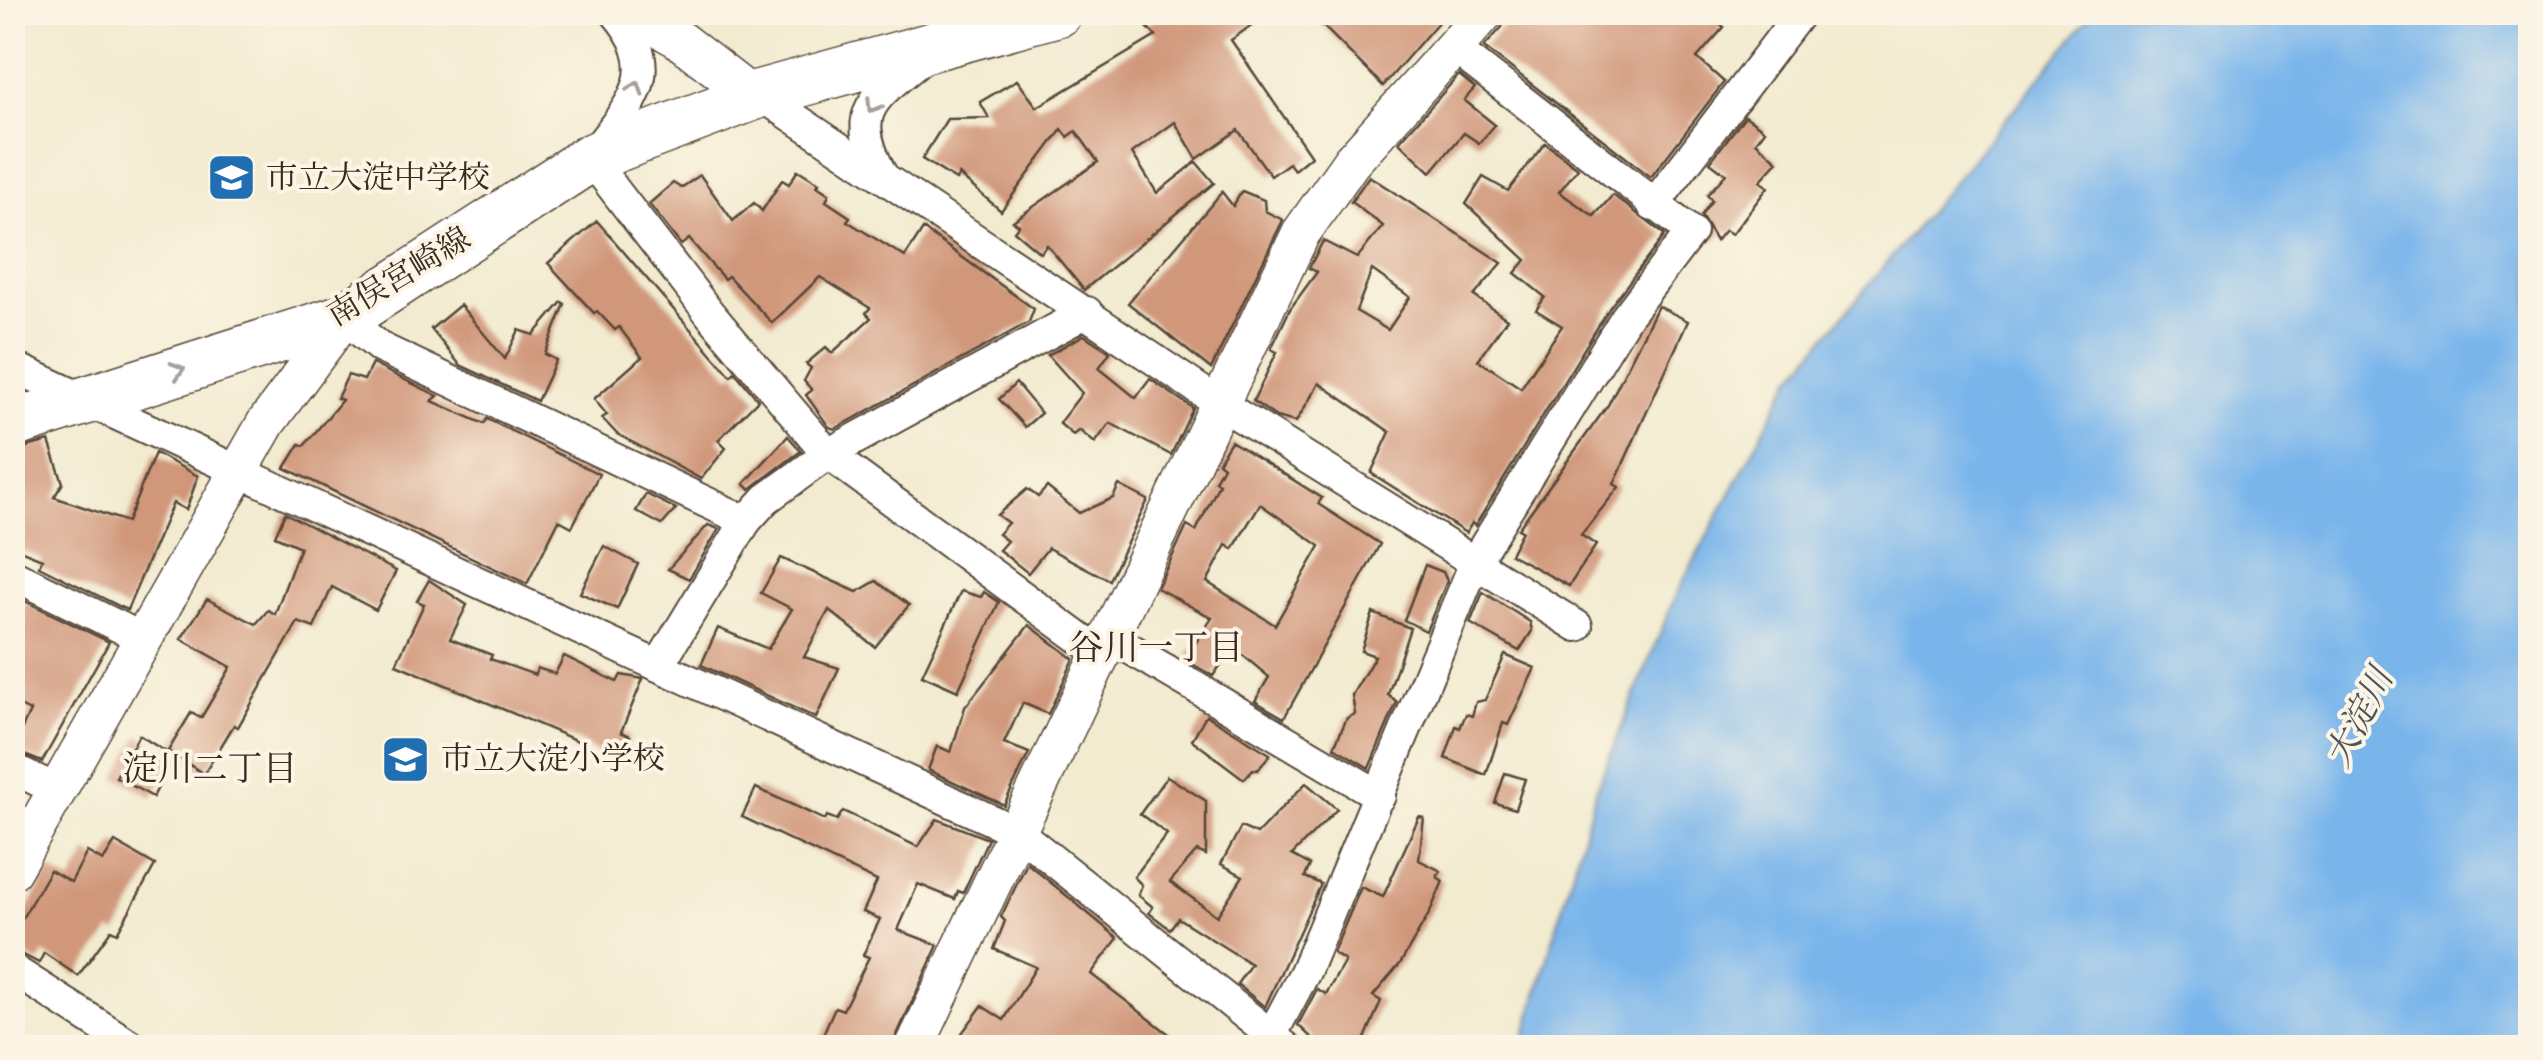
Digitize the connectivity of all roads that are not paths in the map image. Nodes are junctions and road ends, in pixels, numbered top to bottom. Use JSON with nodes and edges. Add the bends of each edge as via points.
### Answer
{"nodes":[{"id":1,"x":614,"y":12,"type":"edge"},
{"id":2,"x":630,"y":12,"type":"edge"},
{"id":3,"x":1058,"y":12,"type":"edge"},
{"id":4,"x":1486,"y":12,"type":"edge"},
{"id":5,"x":1802,"y":12,"type":"edge"},
{"id":6,"x":1453,"y":47,"type":"junction"},
{"id":7,"x":933,"y":50,"type":"junction"},
{"id":8,"x":759,"y":94,"type":"junction"},
{"id":9,"x":590,"y":158,"type":"junction"},
{"id":10,"x":885,"y":181,"type":"junction"},
{"id":11,"x":1653,"y":206,"type":"junction"},
{"id":12,"x":1087,"y":312,"type":"junction"},
{"id":13,"x":344,"y":318,"type":"junction"},
{"id":14,"x":12,"y":366,"type":"edge"},
{"id":15,"x":85,"y":400,"type":"junction"},
{"id":16,"x":1222,"y":406,"type":"junction"},
{"id":17,"x":12,"y":424,"type":"edge"},
{"id":18,"x":828,"y":454,"type":"junction"},
{"id":19,"x":238,"y":471,"type":"junction"},
{"id":20,"x":746,"y":522,"type":"junction"},
{"id":21,"x":1476,"y":560,"type":"junction"},
{"id":22,"x":12,"y":574,"type":"edge"},
{"id":23,"x":1577,"y":626,"type":"dead end"},
{"id":24,"x":144,"y":639,"type":"junction"},
{"id":25,"x":1108,"y":647,"type":"junction"},
{"id":26,"x":658,"y":666,"type":"junction"},
{"id":27,"x":12,"y":768,"type":"edge"},
{"id":28,"x":59,"y":791,"type":"junction"},
{"id":29,"x":1380,"y":796,"type":"junction"},
{"id":30,"x":1019,"y":833,"type":"junction"},
{"id":31,"x":12,"y":870,"type":"edge"},
{"id":32,"x":12,"y":969,"type":"edge"},
{"id":33,"x":1280,"y":1041,"type":"edge"},
{"id":34,"x":134,"y":1048,"type":"edge"},
{"id":35,"x":914,"y":1048,"type":"edge"}],
"edges":[{"from":9,"to":1,"type":"street","one_way":true,"via":[[642,77],[632,32]]},
{"from":2,"to":8,"type":"street"},
{"from":3,"to":7,"type":"main road","name":"南俣宮崎線"},
{"from":4,"to":6,"type":"street"},
{"from":5,"to":11,"type":"street"},
{"from":6,"to":11,"type":"street"},
{"from":6,"to":16,"type":"street","via":[[1351,162],[1301,233]]},
{"from":7,"to":8,"type":"main road","name":"南俣宮崎線"},
{"from":7,"to":10,"type":"street","one_way":true,"via":[[871,101],[862,126]]},
{"from":8,"to":9,"type":"main road","name":"南俣宮崎線"},
{"from":8,"to":10,"type":"street"},
{"from":9,"to":13,"type":"main road","name":"南俣宮崎線"},
{"from":9,"to":18,"type":"street"},
{"from":10,"to":12,"type":"street"},
{"from":11,"to":21,"type":"street","via":[[1691,232],[1626,317]]},
{"from":12,"to":16,"type":"street"},
{"from":12,"to":18,"type":"street"},
{"from":15,"to":13,"type":"main road","name":"南俣宮崎線","one_way":true},
{"from":13,"to":19,"type":"street"},
{"from":13,"to":20,"type":"street","via":[[381,348]]},
{"from":14,"to":15,"type":"street"},
{"from":15,"to":17,"type":"main road","name":"南俣宮崎線"},
{"from":15,"to":19,"type":"street"},
{"from":16,"to":21,"type":"street"},
{"from":16,"to":25,"type":"street"},
{"from":18,"to":20,"type":"street","via":[[766,498]]},
{"from":18,"to":25,"type":"street"},
{"from":19,"to":24,"type":"street"},
{"from":19,"to":26,"type":"street"},
{"from":20,"to":26,"type":"street"},
{"from":21,"to":23,"type":"street"},
{"from":21,"to":29,"type":"street"},
{"from":22,"to":24,"type":"street"},
{"from":24,"to":28,"type":"street"},
{"from":25,"to":29,"type":"street"},
{"from":25,"to":30,"type":"street"},
{"from":26,"to":30,"type":"street"},
{"from":27,"to":28,"type":"street"},
{"from":28,"to":31,"type":"street"},
{"from":29,"to":33,"type":"street"},
{"from":30,"to":33,"type":"street"},
{"from":30,"to":35,"type":"street"},
{"from":32,"to":34,"type":"street"}]}
